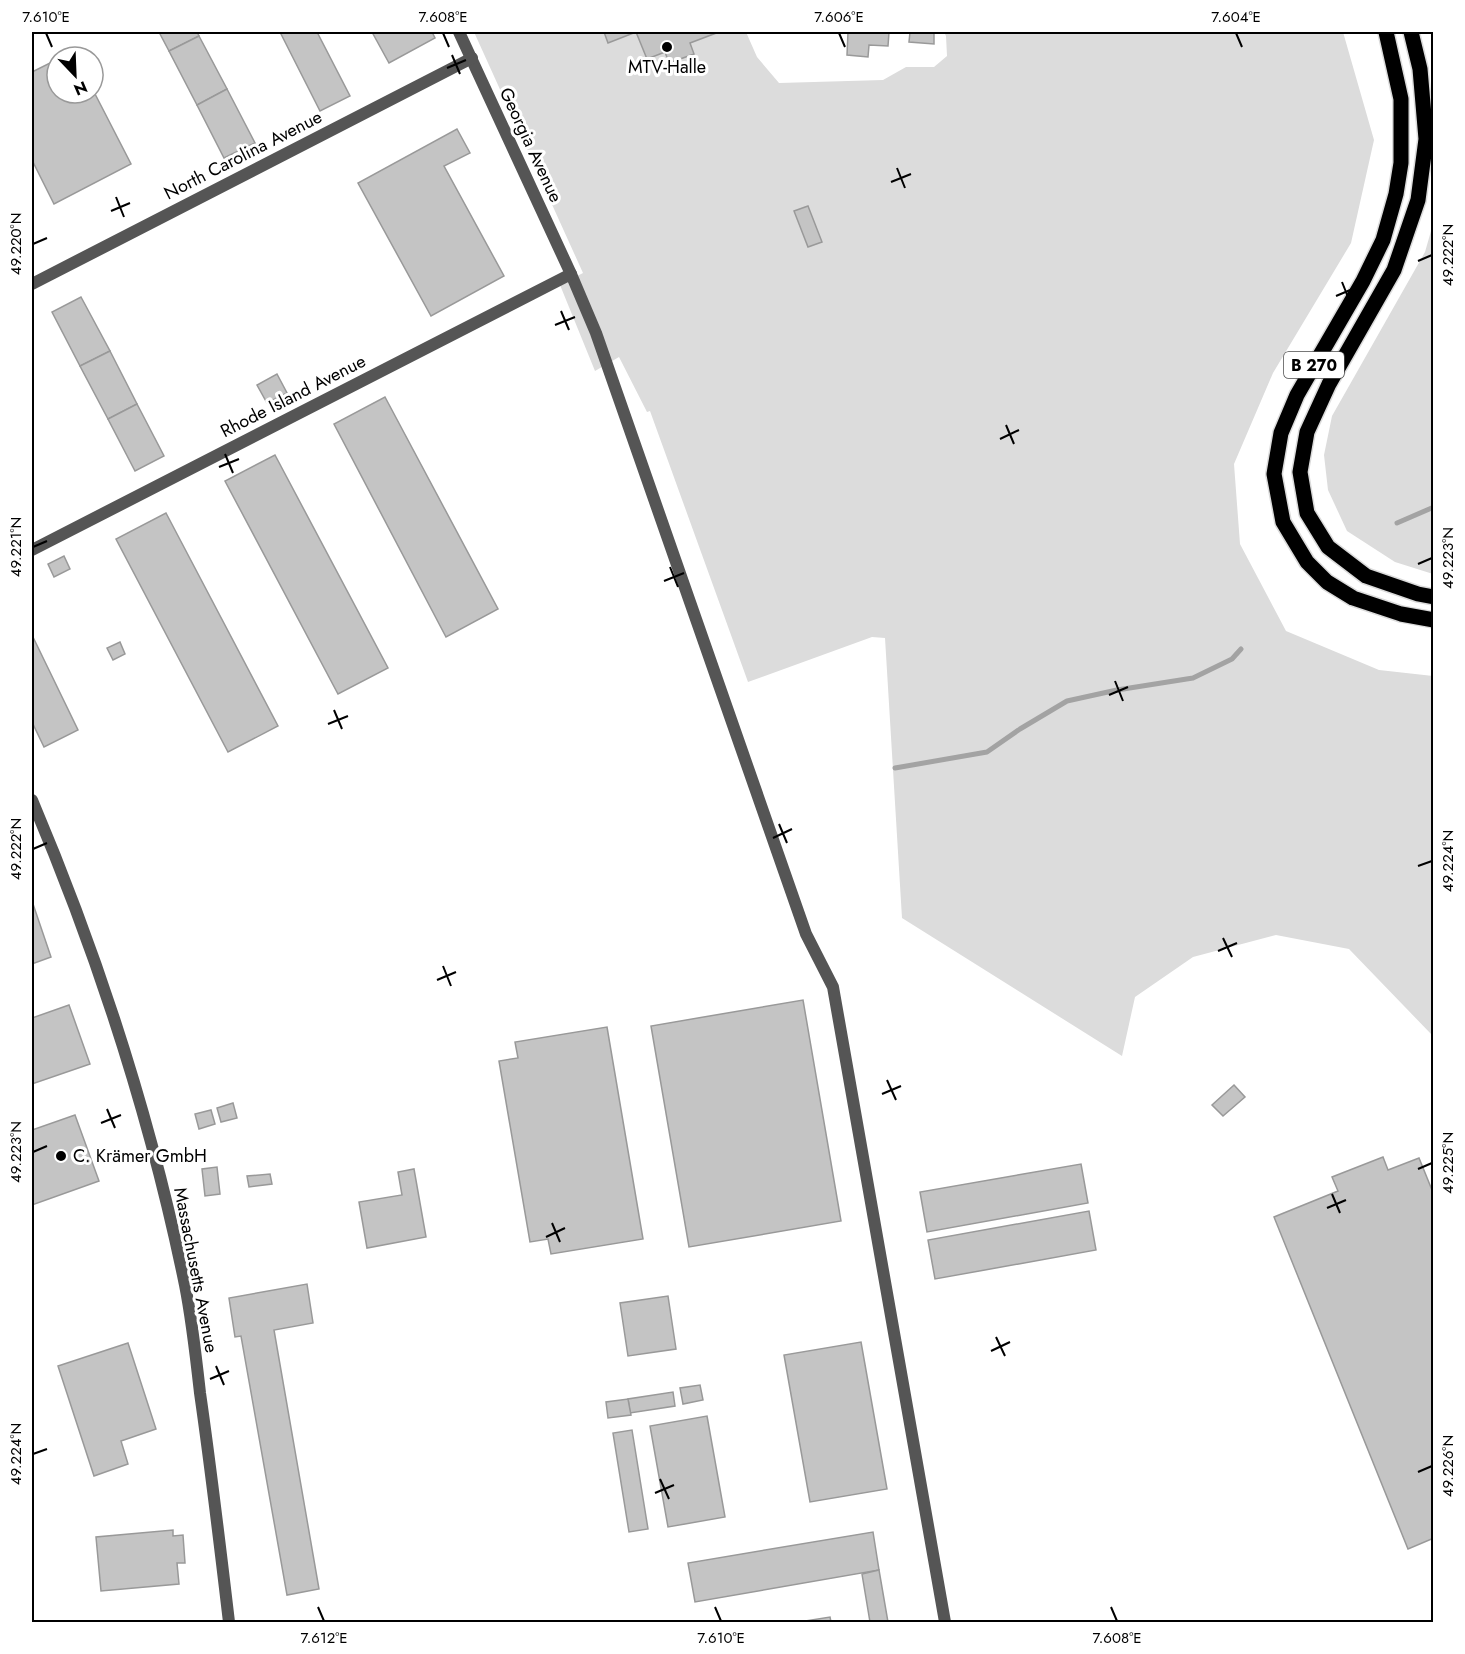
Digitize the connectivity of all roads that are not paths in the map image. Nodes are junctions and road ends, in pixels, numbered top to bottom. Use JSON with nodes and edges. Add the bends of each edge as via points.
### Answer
{"nodes":[{"id":1,"x":459,"y":32,"type":"edge"},
{"id":2,"x":1386,"y":32,"type":"edge"},
{"id":3,"x":1411,"y":32,"type":"edge"},
{"id":4,"x":472,"y":58,"type":"junction"},
{"id":5,"x":570,"y":274,"type":"junction"},
{"id":6,"x":32,"y":284,"type":"edge"},
{"id":7,"x":32,"y":550,"type":"edge"},
{"id":8,"x":1434,"y":597,"type":"edge"},
{"id":9,"x":1434,"y":620,"type":"edge"},
{"id":10,"x":32,"y":801,"type":"edge"},
{"id":11,"x":229,"y":1623,"type":"edge"},
{"id":12,"x":945,"y":1623,"type":"edge"}],
"edges":[{"from":1,"to":4,"type":"street","name":"Georgia Avenue"},
{"from":2,"to":9,"type":"main road","number":"B 270","via":[[1401,99],[1401,163],[1396,195],[1383,240],[1363,281],[1297,395],[1281,433],[1274,474],[1284,522],[1307,562],[1327,582],[1353,598]]},
{"from":3,"to":8,"type":"main road","number":"B 270","via":[[1420,69],[1426,139],[1418,200],[1395,270],[1329,384],[1307,432],[1300,472],[1307,513],[1328,547],[1366,576]]},
{"from":4,"to":5,"type":"street","name":"Georgia Avenue"},
{"from":4,"to":6,"type":"street","name":"North Carolina Avenue"},
{"from":5,"to":7,"type":"street","name":"Rhode Island Avenue"},
{"from":5,"to":12,"type":"street","name":"Georgia Avenue","via":[[596,333],[806,934],[833,987]]},
{"from":10,"to":11,"type":"street","name":"Massachusetts Avenue","via":[[108,1000],[169,1214],[185,1287]]}]}
